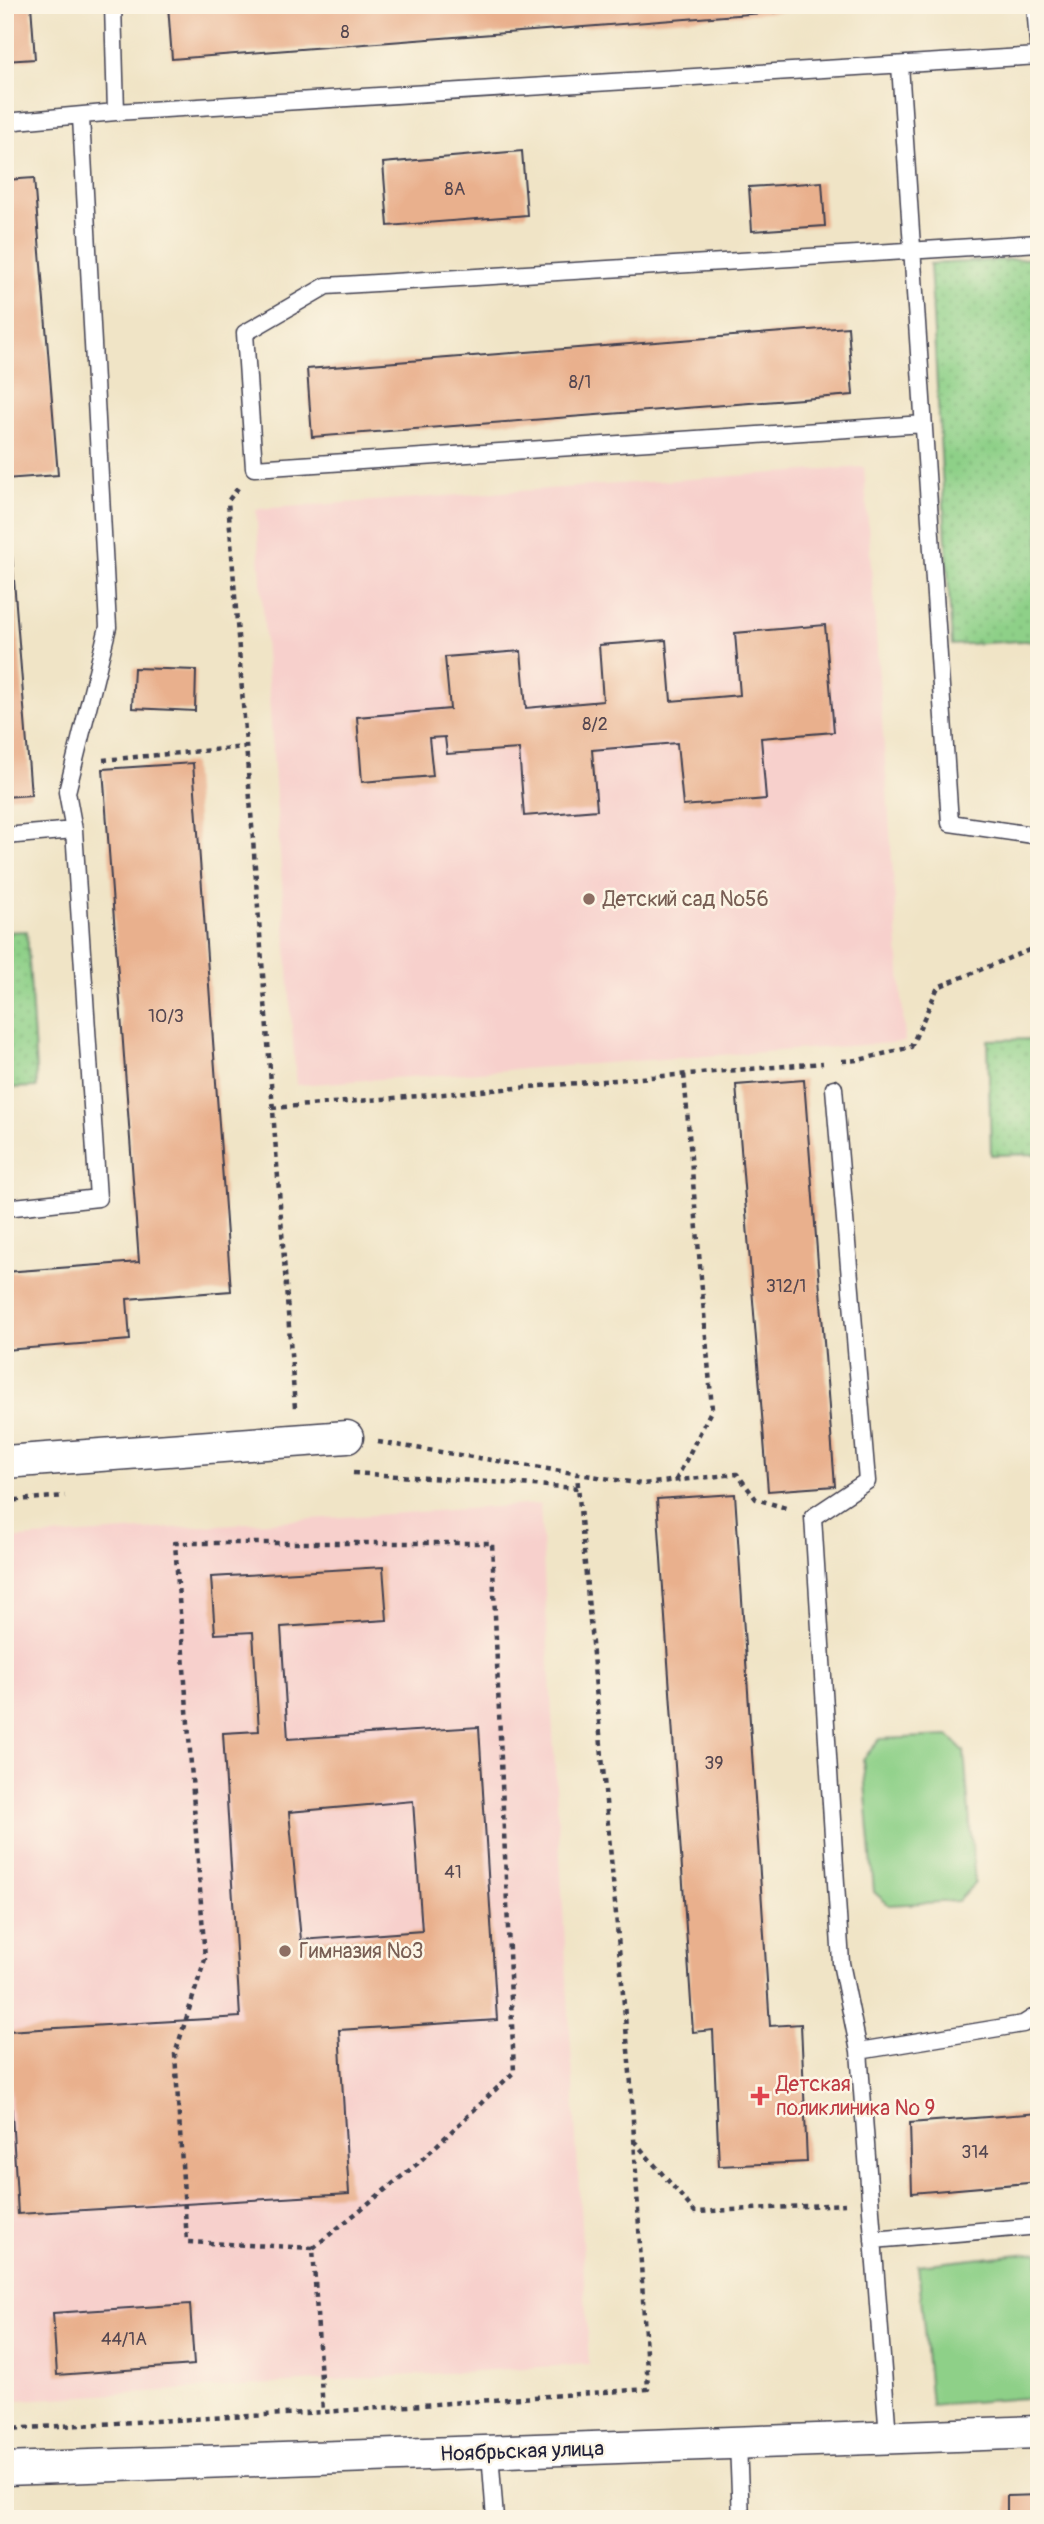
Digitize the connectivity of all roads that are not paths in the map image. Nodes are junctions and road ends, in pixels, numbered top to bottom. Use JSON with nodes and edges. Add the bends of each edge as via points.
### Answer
{"nodes":[{"id":1,"x":113,"y":5,"type":"edge"},
{"id":2,"x":1035,"y":5,"type":"edge"},
{"id":3,"x":1039,"y":56,"type":"edge"},
{"id":4,"x":900,"y":65,"type":"junction"},
{"id":5,"x":116,"y":112,"type":"junction"},
{"id":6,"x":81,"y":117,"type":"junction"},
{"id":7,"x":5,"y":122,"type":"edge"},
{"id":8,"x":1039,"y":243,"type":"edge"},
{"id":9,"x":912,"y":249,"type":"junction"},
{"id":10,"x":924,"y":424,"type":"junction"},
{"id":11,"x":74,"y":830,"type":"junction"},
{"id":12,"x":5,"y":836,"type":"edge"},
{"id":13,"x":1039,"y":836,"type":"edge"},
{"id":14,"x":1039,"y":844,"type":"edge"},
{"id":15,"x":834,"y":1088,"type":"dead end"},
{"id":16,"x":5,"y":1208,"type":"edge"},
{"id":17,"x":347,"y":1437,"type":"road end"},
{"id":18,"x":5,"y":1462,"type":"edge"},
{"id":19,"x":1039,"y":2014,"type":"edge"},
{"id":20,"x":859,"y":2051,"type":"junction"},
{"id":21,"x":1039,"y":2226,"type":"edge"},
{"id":22,"x":873,"y":2240,"type":"junction"},
{"id":23,"x":1039,"y":2432,"type":"edge"},
{"id":24,"x":888,"y":2437,"type":"junction"},
{"id":25,"x":738,"y":2443,"type":"junction"},
{"id":26,"x":490,"y":2452,"type":"junction"},
{"id":27,"x":5,"y":2469,"type":"edge"},
{"id":28,"x":495,"y":2519,"type":"edge"},
{"id":29,"x":741,"y":2519,"type":"edge"}],
"edges":[{"from":1,"to":5,"type":"lane"},
{"from":2,"to":3,"type":"lane"},
{"from":3,"to":4,"type":"lane"},
{"from":4,"to":5,"type":"lane"},
{"from":4,"to":9,"type":"lane"},
{"from":5,"to":6,"type":"lane"},
{"from":6,"to":7,"type":"lane"},
{"from":6,"to":11,"type":"lane","via":[[108,627],[67,792]]},
{"from":8,"to":9,"type":"lane"},
{"from":9,"to":10,"type":"lane"},
{"from":9,"to":10,"type":"lane","via":[[326,286],[244,333],[254,468]]},
{"from":10,"to":13,"type":"lane","via":[[950,822]]},
{"from":11,"to":12,"type":"lane"},
{"from":11,"to":16,"type":"lane","via":[[98,1198]]},
{"from":13,"to":14,"type":"lane"},
{"from":15,"to":20,"type":"lane","via":[[867,1480],[813,1517],[841,1963]]},
{"from":17,"to":18,"type":"street"},
{"from":19,"to":20,"type":"lane","via":[[1023,2024]]},
{"from":20,"to":22,"type":"lane"},
{"from":21,"to":22,"type":"lane"},
{"from":22,"to":24,"type":"lane"},
{"from":23,"to":24,"type":"street","name":"Ноябрьская улица"},
{"from":24,"to":25,"type":"street","name":"Ноябрьская улица"},
{"from":25,"to":26,"type":"street","name":"Ноябрьская улица"},
{"from":25,"to":29,"type":"lane"},
{"from":26,"to":27,"type":"street","name":"Ноябрьская улица"},
{"from":26,"to":28,"type":"lane"}]}
